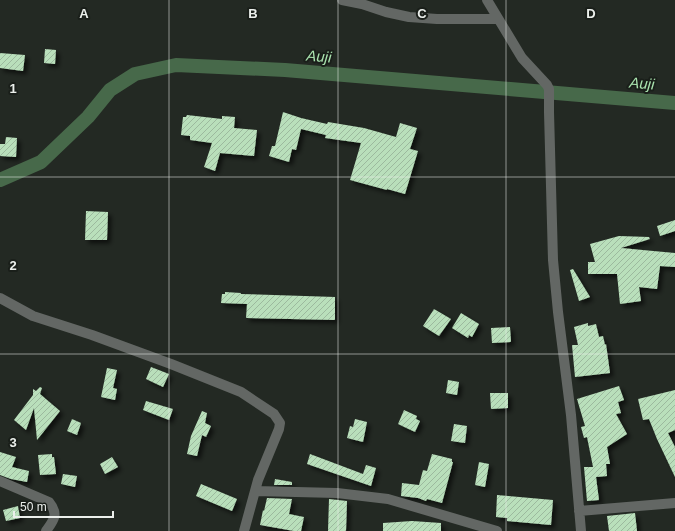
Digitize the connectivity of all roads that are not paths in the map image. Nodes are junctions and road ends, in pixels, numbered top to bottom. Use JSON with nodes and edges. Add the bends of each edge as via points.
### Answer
{"nodes":[{"id":1,"x":342,"y":0,"type":"edge"},
{"id":2,"x":487,"y":0,"type":"edge"},
{"id":3,"x":498,"y":19,"type":"junction"},
{"id":4,"x":0,"y":298,"type":"edge"},
{"id":5,"x":0,"y":481,"type":"edge"},
{"id":6,"x":255,"y":491,"type":"junction"},
{"id":7,"x":675,"y":503,"type":"edge"},
{"id":8,"x":579,"y":511,"type":"junction"},
{"id":9,"x":46,"y":531,"type":"edge"},
{"id":10,"x":244,"y":531,"type":"edge"},
{"id":11,"x":497,"y":531,"type":"edge"},
{"id":12,"x":581,"y":531,"type":"edge"}],
"edges":[{"from":1,"to":3,"type":"street","via":[[409,17]]},
{"from":2,"to":3,"type":"street"},
{"from":3,"to":8,"type":"street","via":[[522,58],[549,89],[553,260]]},
{"from":4,"to":6,"type":"street","via":[[33,316],[172,364],[241,392],[274,414],[280,423],[279,429]]},
{"from":5,"to":9,"type":"street","via":[[49,502],[54,507],[54,519]]},
{"from":6,"to":10,"type":"street"},
{"from":6,"to":11,"type":"street","via":[[388,499]]},
{"from":7,"to":8,"type":"street"},
{"from":8,"to":12,"type":"street"}]}
